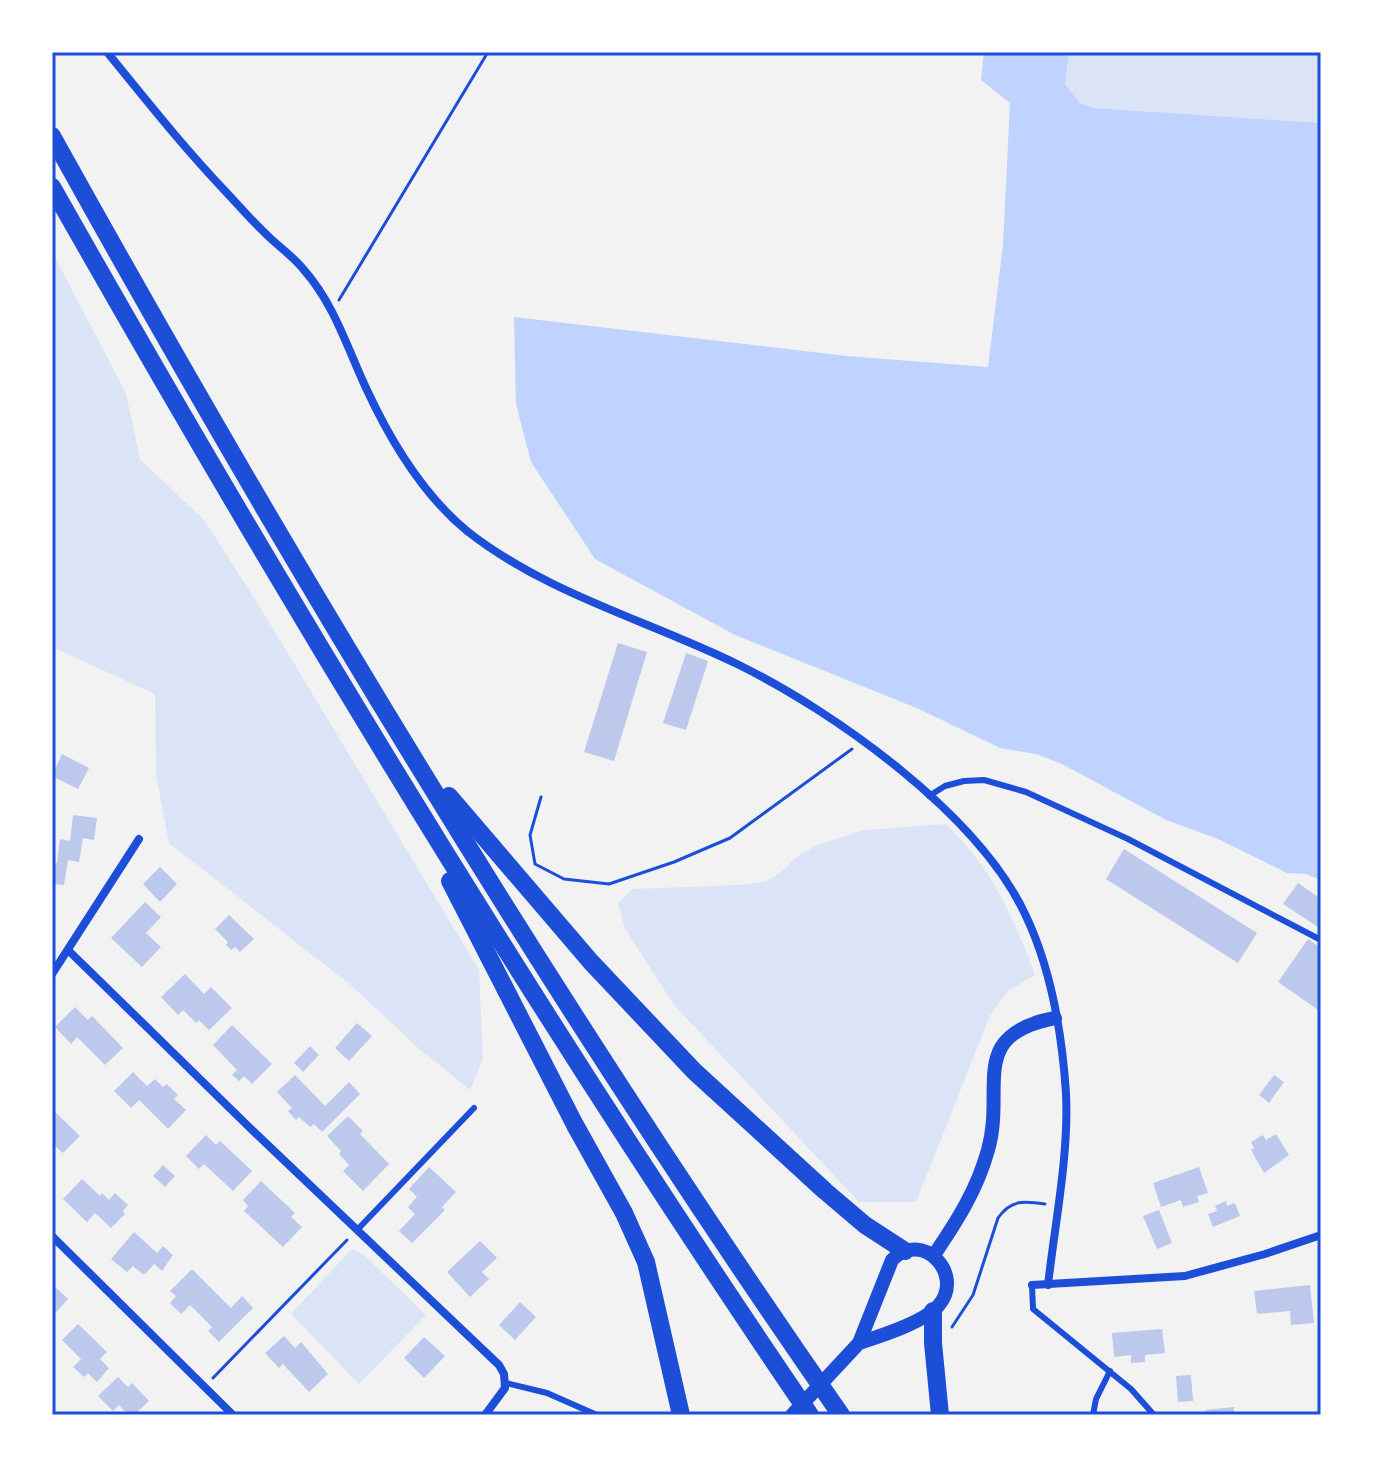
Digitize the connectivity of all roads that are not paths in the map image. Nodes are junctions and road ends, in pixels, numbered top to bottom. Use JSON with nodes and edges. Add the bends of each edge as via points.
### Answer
{"nodes":[{"id":1,"x":107,"y":52,"type":"edge"},
{"id":2,"x":52,"y":136,"type":"edge"},
{"id":3,"x":52,"y":187,"type":"edge"},
{"id":4,"x":410,"y":751,"type":"junction"},
{"id":5,"x":389,"y":762,"type":"junction"},
{"id":6,"x":929,"y":796,"type":"junction"},
{"id":7,"x":139,"y":839,"type":"dead end"},
{"id":8,"x":1321,"y":940,"type":"edge"},
{"id":9,"x":69,"y":951,"type":"junction"},
{"id":10,"x":52,"y":974,"type":"edge"},
{"id":11,"x":1055,"y":1018,"type":"junction"},
{"id":12,"x":474,"y":1108,"type":"dead end"},
{"id":13,"x":358,"y":1229,"type":"junction"},
{"id":14,"x":1321,"y":1235,"type":"edge"},
{"id":15,"x":52,"y":1236,"type":"edge"},
{"id":16,"x":905,"y":1251,"type":"junction"},
{"id":17,"x":934,"y":1255,"type":"junction"},
{"id":18,"x":1032,"y":1285,"type":"joint"},
{"id":19,"x":1048,"y":1285,"type":"junction"},
{"id":20,"x":933,"y":1311,"type":"junction"},
{"id":21,"x":859,"y":1343,"type":"junction"},
{"id":22,"x":1110,"y":1371,"type":"junction"},
{"id":23,"x":506,"y":1383,"type":"junction"},
{"id":24,"x":233,"y":1415,"type":"edge"},
{"id":25,"x":485,"y":1415,"type":"edge"},
{"id":26,"x":597,"y":1415,"type":"edge"},
{"id":27,"x":681,"y":1415,"type":"edge"},
{"id":28,"x":792,"y":1415,"type":"edge"},
{"id":29,"x":810,"y":1415,"type":"edge"},
{"id":30,"x":841,"y":1415,"type":"edge"},
{"id":31,"x":940,"y":1415,"type":"edge"},
{"id":32,"x":1093,"y":1415,"type":"edge"},
{"id":33,"x":1154,"y":1415,"type":"edge"}],
"edges":[{"from":1,"to":6,"type":"street","via":[[188,152],[304,269],[333,310],[367,392],[418,481],[466,530],[532,574],[739,665],[802,701]]},
{"from":2,"to":4,"type":"highway"},
{"from":3,"to":5,"type":"highway"},
{"from":4,"to":16,"type":"highway","via":[[591,962],[694,1071],[825,1191]]},
{"from":4,"to":30,"type":"highway","via":[[627,1094]]},
{"from":5,"to":27,"type":"highway","via":[[646,1262]]},
{"from":5,"to":29,"type":"highway"},
{"from":6,"to":8,"type":"lane","via":[[945,786],[984,780],[1026,792]]},
{"from":6,"to":11,"type":"street","via":[[988,855],[1024,911],[1045,964]]},
{"from":7,"to":9,"type":"street"},
{"from":9,"to":10,"type":"street"},
{"from":9,"to":13,"type":"street"},
{"from":11,"to":17,"type":"street","via":[[1012,1033],[999,1050],[993,1069],[990,1145],[968,1203]]},
{"from":11,"to":19,"type":"street","via":[[1066,1120]]},
{"from":12,"to":13,"type":"lane"},
{"from":13,"to":23,"type":"street","via":[[499,1365]]},
{"from":14,"to":19,"type":"street","via":[[1185,1276]]},
{"from":15,"to":24,"type":"street"},
{"from":16,"to":17,"type":"street"},
{"from":16,"to":21,"type":"street","via":[[892,1260]]},
{"from":17,"to":20,"type":"street","via":[[944,1270],[946,1289]]},
{"from":18,"to":19,"type":"street"},
{"from":18,"to":22,"type":"lane","via":[[1033,1309]]},
{"from":20,"to":21,"type":"street"},
{"from":20,"to":31,"type":"highway"},
{"from":21,"to":28,"type":"street"},
{"from":22,"to":32,"type":"lane"},
{"from":22,"to":33,"type":"lane"},
{"from":23,"to":25,"type":"street"},
{"from":23,"to":26,"type":"lane","via":[[547,1393]]}]}
